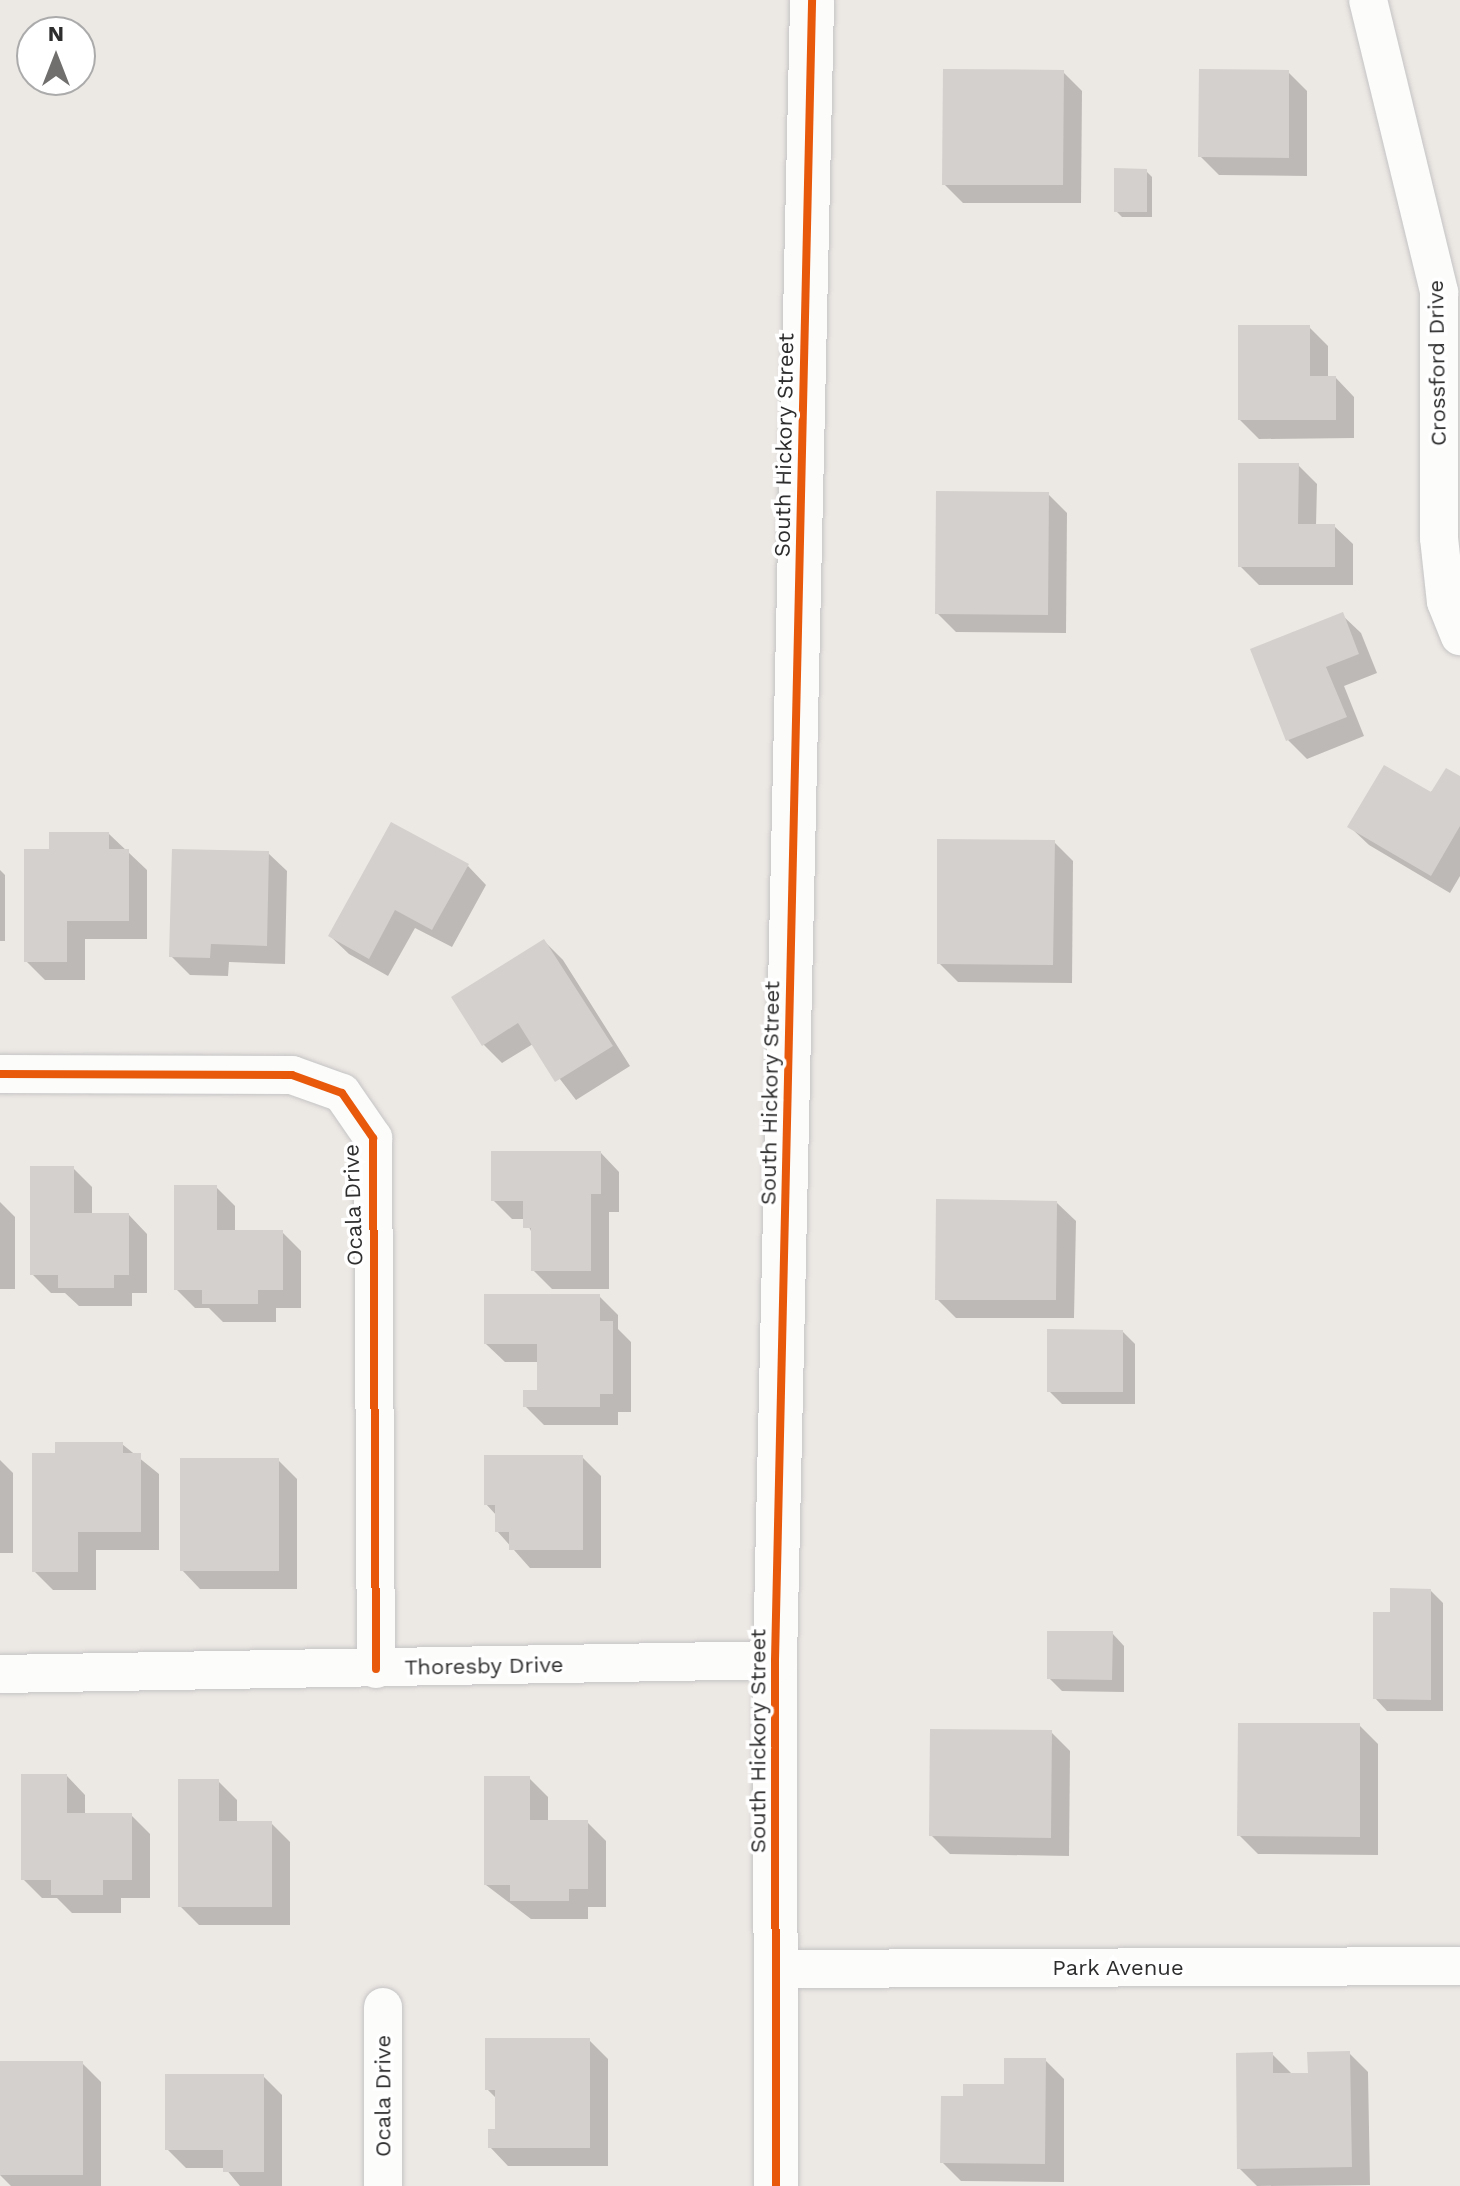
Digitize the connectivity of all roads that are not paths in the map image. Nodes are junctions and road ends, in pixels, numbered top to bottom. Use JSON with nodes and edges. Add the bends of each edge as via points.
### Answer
{"nodes":[{"id":1,"x":812,"y":0,"type":"edge"},
{"id":2,"x":1368,"y":0,"type":"edge"},
{"id":3,"x":1460,"y":636,"type":"edge"},
{"id":4,"x":0,"y":1074,"type":"edge"},
{"id":5,"x":775,"y":1660,"type":"junction"},
{"id":6,"x":376,"y":1669,"type":"junction"},
{"id":7,"x":0,"y":1674,"type":"edge"},
{"id":8,"x":1460,"y":1966,"type":"edge"},
{"id":9,"x":776,"y":1969,"type":"junction"},
{"id":10,"x":383,"y":2007,"type":"dead end"},
{"id":11,"x":383,"y":2186,"type":"edge"},
{"id":12,"x":776,"y":2186,"type":"edge"}],
"edges":[{"from":1,"to":5,"type":"street","name":"South Hickory Street"},
{"from":2,"to":3,"type":"street","name":"Crossford Drive","via":[[1439,292],[1439,538],[1446,602]]},
{"from":4,"to":6,"type":"street","name":"Ocala Drive","via":[[292,1075],[342,1093],[373,1138]]},
{"from":5,"to":6,"type":"street","name":"Thoresby Drive"},
{"from":5,"to":9,"type":"street","name":"South Hickory Street"},
{"from":6,"to":7,"type":"street","name":"Thoresby Drive"},
{"from":8,"to":9,"type":"street","name":"Park Avenue"},
{"from":9,"to":12,"type":"street","name":"South Hickory Street"},
{"from":10,"to":11,"type":"street","name":"Ocala Drive"}]}
